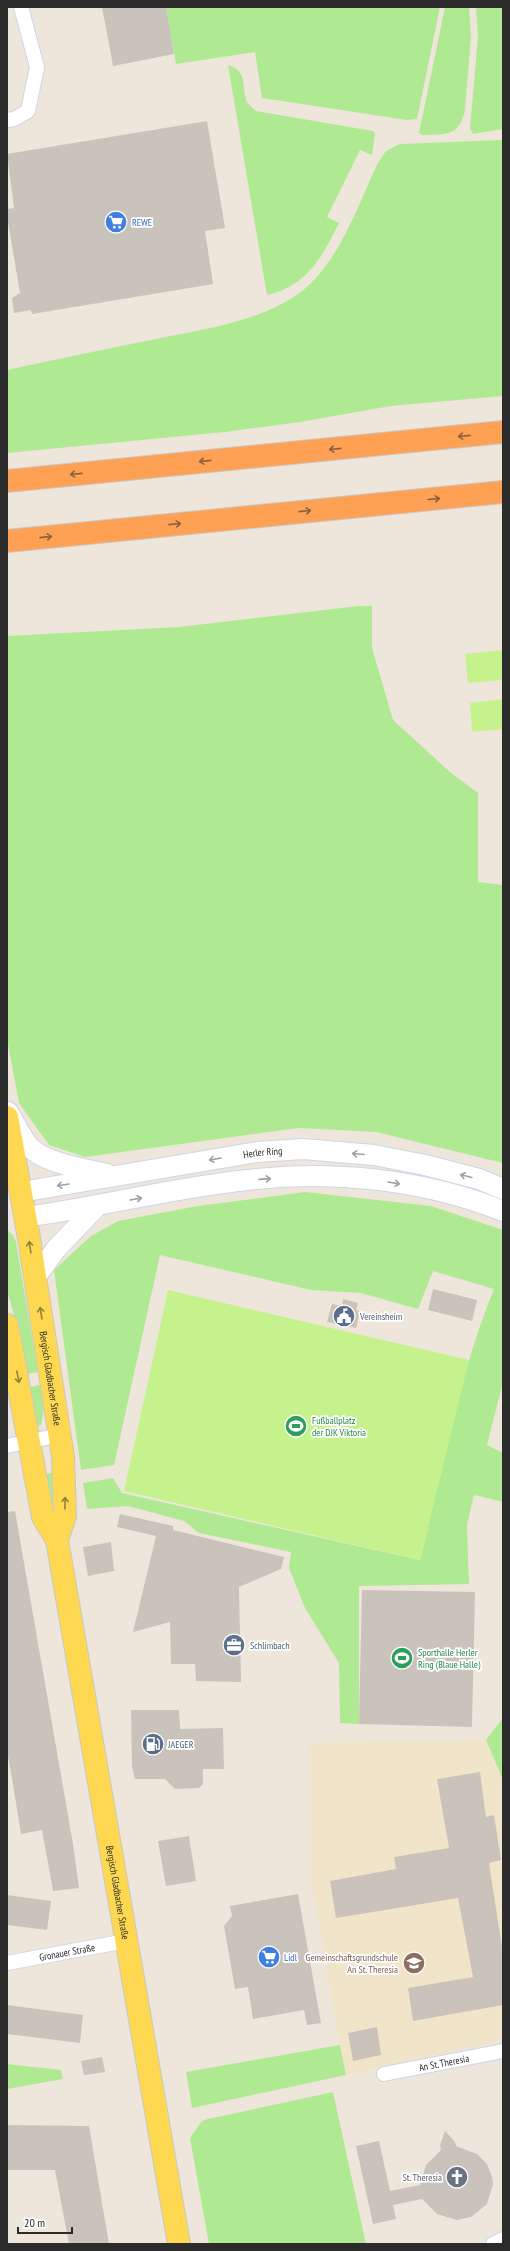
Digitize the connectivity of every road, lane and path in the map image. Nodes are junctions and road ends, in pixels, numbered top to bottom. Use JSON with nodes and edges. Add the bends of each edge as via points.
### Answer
{"nodes":[{"id":1,"x":21,"y":7,"type":"edge"},
{"id":2,"x":7,"y":120,"type":"edge"},
{"id":3,"x":503,"y":432,"type":"edge"},
{"id":4,"x":7,"y":481,"type":"edge"},
{"id":5,"x":503,"y":492,"type":"edge"},
{"id":6,"x":7,"y":541,"type":"edge"},
{"id":7,"x":7,"y":1110,"type":"edge"},
{"id":8,"x":7,"y":1117,"type":"edge"},
{"id":9,"x":115,"y":1176,"type":"junction"},
{"id":10,"x":503,"y":1189,"type":"edge"},
{"id":11,"x":14,"y":1194,"type":"edge"},
{"id":12,"x":98,"y":1205,"type":"junction"},
{"id":13,"x":503,"y":1211,"type":"edge"},
{"id":14,"x":16,"y":1216,"type":"edge"},
{"id":15,"x":35,"y":1278,"type":"junction"},
{"id":16,"x":7,"y":1325,"type":"edge"},
{"id":17,"x":60,"y":1435,"type":"junction"},
{"id":18,"x":30,"y":1441,"type":"junction"},
{"id":19,"x":7,"y":1446,"type":"edge"},
{"id":20,"x":57,"y":1540,"type":"junction"},
{"id":21,"x":126,"y":1941,"type":"junction"},
{"id":22,"x":7,"y":1962,"type":"edge"},
{"id":23,"x":503,"y":2051,"type":"edge"},
{"id":24,"x":384,"y":2074,"type":"dead end"},
{"id":25,"x":503,"y":2239,"type":"edge"},
{"id":26,"x":179,"y":2244,"type":"edge"},
{"id":27,"x":493,"y":2244,"type":"edge"}],
"edges":[{"from":1,"to":2,"type":"street","via":[[37,67],[28,111]]},
{"from":3,"to":4,"type":"highway","one_way":true},
{"from":6,"to":5,"type":"highway","one_way":true},
{"from":7,"to":9,"type":"main road","via":[[28,1145],[41,1155]]},
{"from":8,"to":11,"type":"main road","name":"Bergisch Gladbacher Straße"},
{"from":10,"to":9,"type":"main road","name":"Herler Ring","one_way":true,"via":[[479,1179],[424,1165],[374,1156],[303,1149],[257,1152]]},
{"from":9,"to":11,"type":"main road","name":"Herler Ring","one_way":true},
{"from":11,"to":14,"type":"main road","name":"Bergisch Gladbacher Straße"},
{"from":12,"to":13,"type":"main road","one_way":true,"via":[[246,1180],[335,1177],[378,1180],[434,1190]]},
{"from":12,"to":14,"type":"main road"},
{"from":12,"to":15,"type":"main road","via":[[56,1249]]},
{"from":15,"to":14,"type":"main road","name":"Bergisch Gladbacher Straße","one_way":true},
{"from":17,"to":15,"type":"main road","name":"Bergisch Gladbacher Straße","one_way":true},
{"from":16,"to":18,"type":"main road","name":"Bergisch Gladbacher Straße","one_way":true},
{"from":17,"to":18,"type":"street"},
{"from":20,"to":17,"type":"main road","name":"Bergisch Gladbacher Straße","one_way":true,"via":[[65,1510]]},
{"from":18,"to":19,"type":"street"},
{"from":18,"to":20,"type":"main road","name":"Bergisch Gladbacher Straße","via":[[44,1517]]},
{"from":20,"to":21,"type":"main road","name":"Bergisch Gladbacher Straße"},
{"from":21,"to":22,"type":"street","name":"Gronauer Straße"},
{"from":21,"to":26,"type":"main road","name":"Bergisch Gladbacher Straße"},
{"from":23,"to":24,"type":"street","name":"An St. Theresia"},
{"from":25,"to":27,"type":"street"}]}
